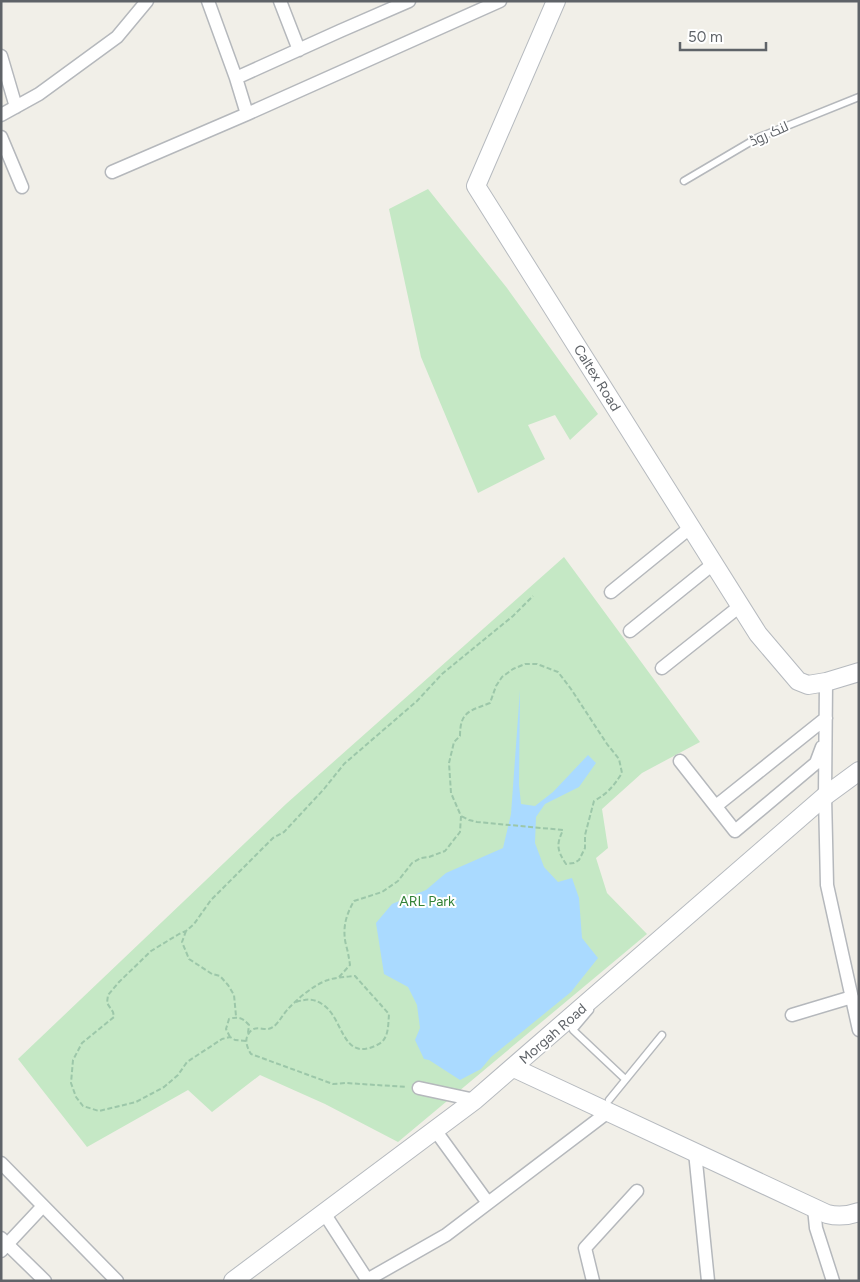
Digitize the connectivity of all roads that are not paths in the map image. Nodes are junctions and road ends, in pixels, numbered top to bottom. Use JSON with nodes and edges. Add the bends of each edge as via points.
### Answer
{"nodes":[{"id":1,"x":147,"y":1,"type":"edge"},
{"id":2,"x":208,"y":1,"type":"edge"},
{"id":3,"x":280,"y":1,"type":"edge"},
{"id":4,"x":500,"y":1,"type":"edge"},
{"id":5,"x":556,"y":1,"type":"edge"},
{"id":6,"x":405,"y":2,"type":"edge"},
{"id":7,"x":299,"y":50,"type":"junction"},
{"id":8,"x":1,"y":56,"type":"edge"},
{"id":9,"x":236,"y":78,"type":"junction"},
{"id":10,"x":859,"y":97,"type":"edge"},
{"id":11,"x":16,"y":108,"type":"junction"},
{"id":12,"x":247,"y":114,"type":"junction"},
{"id":13,"x":1,"y":115,"type":"edge"},
{"id":14,"x":1,"y":137,"type":"edge"},
{"id":15,"x":112,"y":172,"type":"dead end"},
{"id":16,"x":684,"y":181,"type":"dead end"},
{"id":17,"x":22,"y":187,"type":"dead end"},
{"id":18,"x":691,"y":527,"type":"junction"},
{"id":19,"x":713,"y":564,"type":"junction"},
{"id":20,"x":611,"y":592,"type":"dead end"},
{"id":21,"x":740,"y":606,"type":"junction"},
{"id":22,"x":630,"y":631,"type":"dead end"},
{"id":23,"x":662,"y":668,"type":"dead end"},
{"id":24,"x":859,"y":672,"type":"edge"},
{"id":25,"x":826,"y":682,"type":"junction"},
{"id":26,"x":826,"y":718,"type":"junction"},
{"id":27,"x":826,"y":738,"type":"junction"},
{"id":28,"x":680,"y":761,"type":"dead end"},
{"id":29,"x":859,"y":771,"type":"edge"},
{"id":30,"x":825,"y":796,"type":"junction"},
{"id":31,"x":716,"y":806,"type":"junction"},
{"id":32,"x":853,"y":975,"type":"edge"},
{"id":33,"x":618,"y":976,"type":"junction"},
{"id":34,"x":852,"y":997,"type":"junction"},
{"id":35,"x":792,"y":1015,"type":"dead end"},
{"id":36,"x":859,"y":1030,"type":"edge"},
{"id":37,"x":662,"y":1035,"type":"dead end"},
{"id":38,"x":514,"y":1068,"type":"junction"},
{"id":39,"x":626,"y":1078,"type":"junction"},
{"id":40,"x":419,"y":1088,"type":"road end"},
{"id":41,"x":475,"y":1100,"type":"junction"},
{"id":42,"x":608,"y":1106,"type":"junction"},
{"id":43,"x":435,"y":1130,"type":"junction"},
{"id":44,"x":695,"y":1152,"type":"junction"},
{"id":45,"x":1,"y":1163,"type":"edge"},
{"id":46,"x":637,"y":1191,"type":"dead end"},
{"id":47,"x":488,"y":1203,"type":"junction"},
{"id":48,"x":43,"y":1206,"type":"junction"},
{"id":49,"x":814,"y":1208,"type":"junction"},
{"id":50,"x":859,"y":1212,"type":"edge"},
{"id":51,"x":324,"y":1214,"type":"junction"},
{"id":52,"x":3,"y":1244,"type":"edge"},
{"id":53,"x":368,"y":1280,"type":"edge"},
{"id":54,"x":45,"y":1281,"type":"edge"},
{"id":55,"x":117,"y":1281,"type":"edge"},
{"id":56,"x":233,"y":1281,"type":"edge"},
{"id":57,"x":592,"y":1281,"type":"edge"},
{"id":58,"x":708,"y":1281,"type":"edge"},
{"id":59,"x":833,"y":1281,"type":"edge"}],
"edges":[{"from":1,"to":11,"type":"street","via":[[117,36]]},
{"from":2,"to":9,"type":"street"},
{"from":3,"to":7,"type":"street"},
{"from":4,"to":12,"type":"street"},
{"from":5,"to":18,"type":"street","name":"Caltex Road","via":[[476,186]]},
{"from":6,"to":7,"type":"street"},
{"from":7,"to":9,"type":"street"},
{"from":8,"to":11,"type":"street"},
{"from":9,"to":12,"type":"street"},
{"from":10,"to":16,"type":"lane","name":"لنک روڈ","via":[[757,138]]},
{"from":11,"to":13,"type":"street"},
{"from":12,"to":15,"type":"street"},
{"from":14,"to":17,"type":"street"},
{"from":18,"to":19,"type":"street","name":"Caltex Road"},
{"from":18,"to":20,"type":"street"},
{"from":19,"to":21,"type":"street","name":"Caltex Road"},
{"from":19,"to":22,"type":"street"},
{"from":21,"to":23,"type":"street"},
{"from":21,"to":25,"type":"street","name":"Caltex Road","via":[[758,634],[798,681],[808,685]]},
{"from":24,"to":25,"type":"street","name":"Caltex Road"},
{"from":25,"to":26,"type":"street"},
{"from":26,"to":27,"type":"street"},
{"from":26,"to":31,"type":"street"},
{"from":27,"to":30,"type":"street"},
{"from":27,"to":31,"type":"street","via":[[816,763],[735,831]]},
{"from":28,"to":31,"type":"street"},
{"from":29,"to":30,"type":"street","name":"Morgah Road"},
{"from":30,"to":32,"type":"street","via":[[827,885]]},
{"from":30,"to":33,"type":"street","name":"Morgah Road"},
{"from":32,"to":34,"type":"street"},
{"from":33,"to":38,"type":"street","name":"Morgah Road"},
{"from":33,"to":39,"type":"lane","via":[[573,1030]]},
{"from":34,"to":35,"type":"street"},
{"from":34,"to":36,"type":"street"},
{"from":37,"to":39,"type":"lane"},
{"from":38,"to":41,"type":"street","name":"Morgah Road"},
{"from":38,"to":42,"type":"street"},
{"from":39,"to":42,"type":"lane"},
{"from":40,"to":41,"type":"street"},
{"from":41,"to":43,"type":"street","name":"Morgah Road"},
{"from":42,"to":44,"type":"street"},
{"from":42,"to":47,"type":"street"},
{"from":43,"to":47,"type":"street"},
{"from":43,"to":51,"type":"street","name":"Morgah Road"},
{"from":44,"to":49,"type":"street"},
{"from":44,"to":58,"type":"street"},
{"from":45,"to":48,"type":"street"},
{"from":46,"to":57,"type":"street","via":[[585,1248]]},
{"from":47,"to":53,"type":"street","via":[[446,1235]]},
{"from":48,"to":52,"type":"street"},
{"from":48,"to":55,"type":"street"},
{"from":49,"to":50,"type":"street","via":[[837,1216]]},
{"from":49,"to":59,"type":"street","via":[[816,1228]]},
{"from":51,"to":53,"type":"street"},
{"from":51,"to":56,"type":"street","name":"Morgah Road"},
{"from":52,"to":54,"type":"street"}]}
